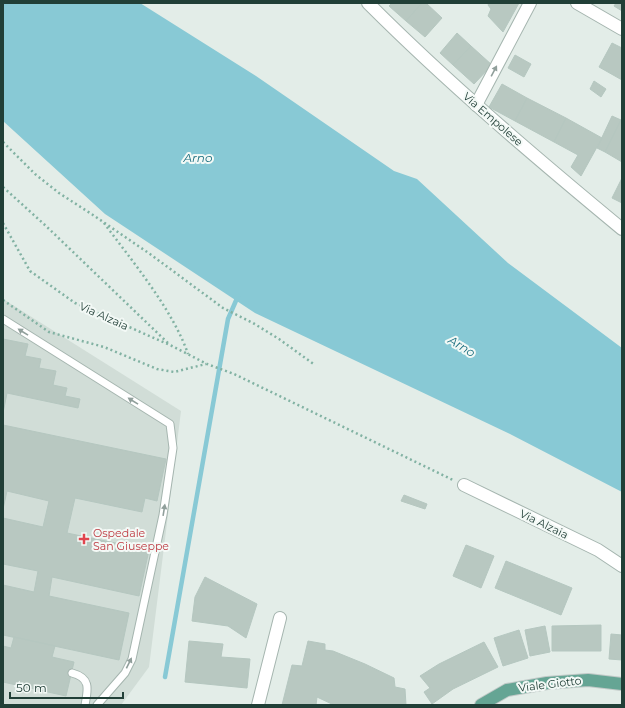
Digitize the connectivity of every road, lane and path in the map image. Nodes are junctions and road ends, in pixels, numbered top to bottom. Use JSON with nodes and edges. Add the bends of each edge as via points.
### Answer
{"nodes":[{"id":1,"x":368,"y":3,"type":"edge"},
{"id":2,"x":530,"y":3,"type":"edge"},
{"id":3,"x":577,"y":3,"type":"edge"},
{"id":4,"x":622,"y":28,"type":"edge"},
{"id":5,"x":476,"y":105,"type":"junction"},
{"id":6,"x":3,"y":142,"type":"edge"},
{"id":7,"x":3,"y":187,"type":"edge"},
{"id":8,"x":102,"y":221,"type":"junction"},
{"id":9,"x":3,"y":223,"type":"edge"},
{"id":10,"x":622,"y":229,"type":"edge"},
{"id":11,"x":3,"y":300,"type":"edge"},
{"id":12,"x":3,"y":319,"type":"edge"},
{"id":13,"x":172,"y":346,"type":"junction"},
{"id":14,"x":188,"y":354,"type":"junction"},
{"id":15,"x":207,"y":364,"type":"junction"},
{"id":16,"x":315,"y":366,"type":"dead end"},
{"id":17,"x":464,"y":485,"type":"joint"},
{"id":18,"x":622,"y":566,"type":"edge"},
{"id":19,"x":280,"y":618,"type":"dead end"},
{"id":20,"x":72,"y":673,"type":"dead end"},
{"id":21,"x":622,"y":684,"type":"edge"},
{"id":22,"x":85,"y":705,"type":"edge"},
{"id":23,"x":97,"y":705,"type":"edge"},
{"id":24,"x":258,"y":705,"type":"edge"},
{"id":25,"x":482,"y":705,"type":"edge"}],
"edges":[{"from":1,"to":5,"type":"street","name":"Via Empolese"},
{"from":5,"to":2,"type":"street","one_way":true},
{"from":3,"to":4,"type":"street"},
{"from":5,"to":10,"type":"street","name":"Via Empolese"},
{"from":6,"to":8,"type":"path","via":[[59,194]]},
{"from":7,"to":13,"type":"path"},
{"from":8,"to":14,"type":"path","via":[[156,295]]},
{"from":8,"to":16,"type":"path","via":[[227,310],[280,339]]},
{"from":9,"to":13,"type":"path","name":"Via Alzaia","via":[[30,271],[75,303]]},
{"from":11,"to":15,"type":"path","via":[[49,332],[104,347],[156,369],[174,372]]},
{"from":23,"to":12,"type":"lane","one_way":true,"via":[[125,673],[132,659],[163,515],[173,448],[170,424]]},
{"from":13,"to":14,"type":"path","name":"Via Alzaia"},
{"from":14,"to":15,"type":"path","name":"Via Alzaia"},
{"from":15,"to":17,"type":"path","name":"Via Alzaia","via":[[234,374]]},
{"from":17,"to":18,"type":"street","name":"Via Alzaia","via":[[598,550]]},
{"from":19,"to":24,"type":"street"},
{"from":20,"to":22,"type":"lane","via":[[86,680],[88,690]]},
{"from":21,"to":25,"type":"main road","name":"Viale Giotto","via":[[588,680],[547,683],[507,690]]}]}
